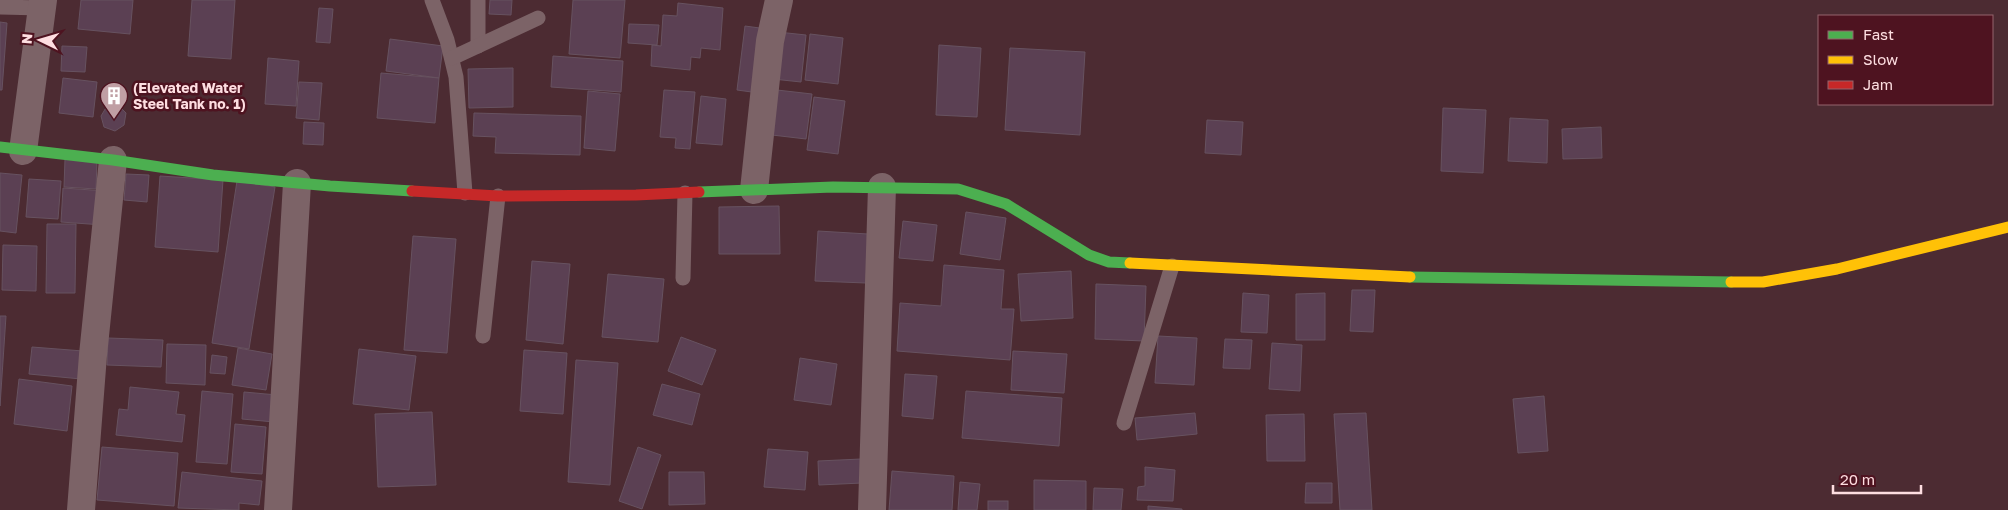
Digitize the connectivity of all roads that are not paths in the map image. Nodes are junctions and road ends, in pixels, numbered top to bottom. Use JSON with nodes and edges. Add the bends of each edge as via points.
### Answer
{"nodes":[{"id":1,"x":432,"y":0,"type":"edge"},
{"id":2,"x":478,"y":0,"type":"edge"},
{"id":3,"x":779,"y":0,"type":"edge"},
{"id":4,"x":42,"y":4,"type":"edge"},
{"id":5,"x":0,"y":7,"type":"edge"},
{"id":6,"x":538,"y":18,"type":"dead end"},
{"id":7,"x":478,"y":46,"type":"junction"},
{"id":8,"x":452,"y":58,"type":"junction"},
{"id":9,"x":12,"y":149,"type":"edge"},
{"id":10,"x":113,"y":160,"type":"junction"},
{"id":11,"x":297,"y":183,"type":"junction"},
{"id":12,"x":882,"y":187,"type":"junction"},
{"id":13,"x":754,"y":190,"type":"junction"},
{"id":14,"x":465,"y":193,"type":"junction"},
{"id":15,"x":685,"y":193,"type":"junction"},
{"id":16,"x":498,"y":196,"type":"junction"},
{"id":17,"x":2008,"y":227,"type":"edge"},
{"id":18,"x":1172,"y":266,"type":"junction"},
{"id":19,"x":683,"y":278,"type":"dead end"},
{"id":20,"x":483,"y":336,"type":"dead end"},
{"id":21,"x":1124,"y":423,"type":"dead end"},
{"id":22,"x":81,"y":510,"type":"edge"},
{"id":23,"x":278,"y":510,"type":"edge"},
{"id":24,"x":872,"y":510,"type":"edge"}],
"edges":[{"from":1,"to":8,"type":"lane"},
{"from":2,"to":7,"type":"lane"},
{"from":3,"to":13,"type":"street","via":[[770,41]]},
{"from":4,"to":5,"type":"lane"},
{"from":4,"to":9,"type":"street"},
{"from":6,"to":7,"type":"lane"},
{"from":7,"to":8,"type":"lane"},
{"from":8,"to":14,"type":"lane"},
{"from":9,"to":10,"type":"street"},
{"from":10,"to":11,"type":"street"},
{"from":10,"to":22,"type":"street"},
{"from":11,"to":14,"type":"street"},
{"from":11,"to":23,"type":"street"},
{"from":12,"to":13,"type":"street"},
{"from":12,"to":18,"type":"street","via":[[958,190],[1006,204],[1109,262]]},
{"from":12,"to":24,"type":"street"},
{"from":13,"to":15,"type":"street"},
{"from":14,"to":16,"type":"street"},
{"from":15,"to":16,"type":"street"},
{"from":15,"to":19,"type":"lane"},
{"from":16,"to":20,"type":"lane"},
{"from":17,"to":18,"type":"street","via":[[1837,269],[1763,282],[1398,277]]},
{"from":18,"to":21,"type":"lane"}]}
